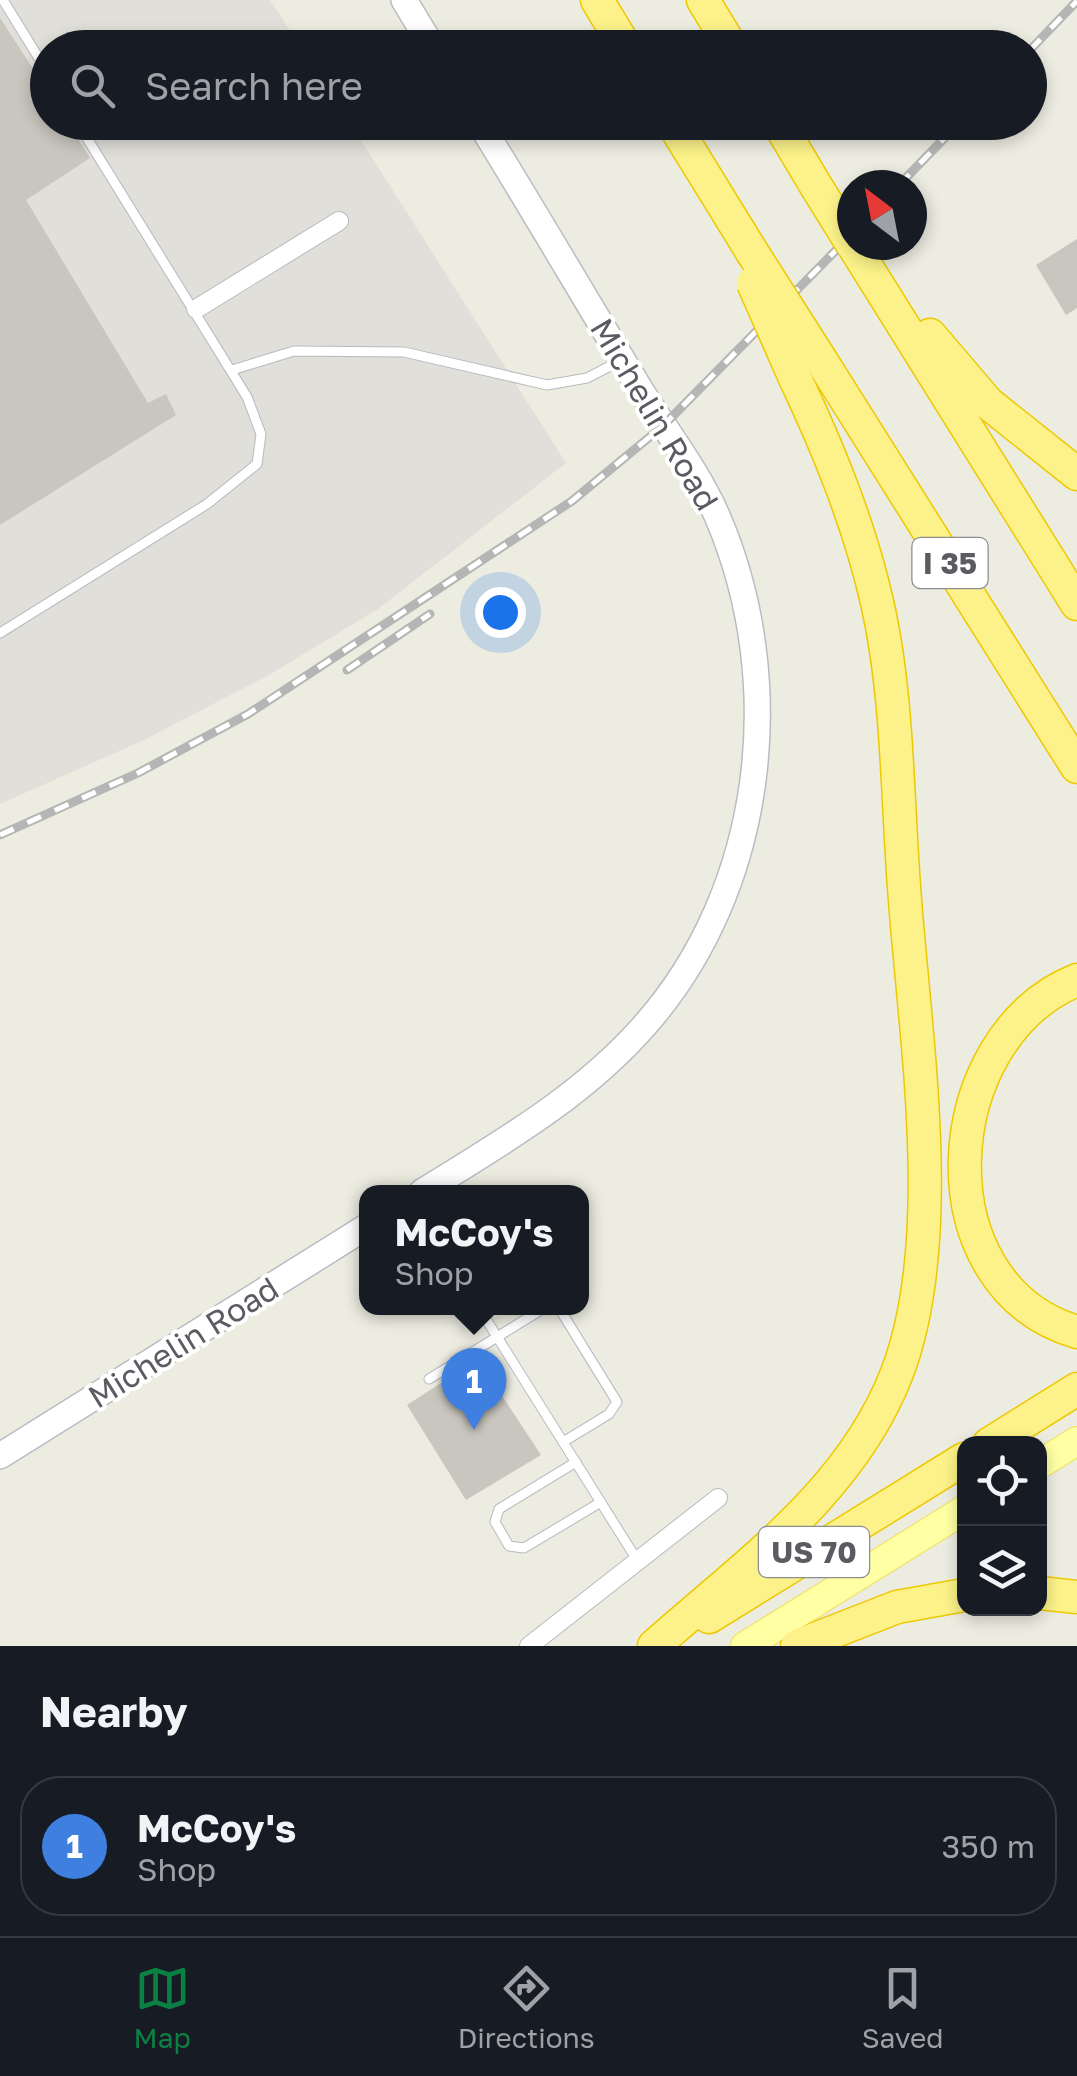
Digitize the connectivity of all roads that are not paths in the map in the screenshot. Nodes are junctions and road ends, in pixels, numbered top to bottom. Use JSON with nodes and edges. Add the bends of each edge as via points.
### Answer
{"nodes":[{"id":1,"x":3,"y":0,"type":"edge"},
{"id":2,"x":404,"y":0,"type":"edge"},
{"id":3,"x":596,"y":0,"type":"edge"},
{"id":4,"x":703,"y":0,"type":"edge"},
{"id":5,"x":422,"y":30,"type":"edge"},
{"id":6,"x":615,"y":30,"type":"edge"},
{"id":7,"x":721,"y":30,"type":"edge"},
{"id":8,"x":30,"y":44,"type":"edge"},
{"id":9,"x":88,"y":140,"type":"edge"},
{"id":10,"x":491,"y":140,"type":"edge"},
{"id":11,"x":683,"y":140,"type":"edge"},
{"id":12,"x":789,"y":140,"type":"edge"},
{"id":13,"x":837,"y":220,"type":"edge"},
{"id":14,"x":339,"y":221,"type":"dead end"},
{"id":15,"x":864,"y":260,"type":"edge"},
{"id":16,"x":886,"y":288,"type":"junction"},
{"id":17,"x":196,"y":309,"type":"junction"},
{"id":18,"x":622,"y":360,"type":"junction"},
{"id":19,"x":808,"y":368,"type":"junction"},
{"id":20,"x":232,"y":370,"type":"junction"},
{"id":21,"x":1077,"y":474,"type":"edge"},
{"id":22,"x":1077,"y":604,"type":"edge"},
{"id":23,"x":0,"y":633,"type":"edge"},
{"id":24,"x":1077,"y":768,"type":"edge"},
{"id":25,"x":1077,"y":980,"type":"edge"},
{"id":26,"x":433,"y":1185,"type":"edge"},
{"id":27,"x":359,"y":1231,"type":"edge"},
{"id":28,"x":484,"y":1315,"type":"edge"},
{"id":29,"x":533,"y":1315,"type":"edge"},
{"id":30,"x":562,"y":1315,"type":"edge"},
{"id":31,"x":1077,"y":1332,"type":"edge"},
{"id":32,"x":498,"y":1337,"type":"junction"},
{"id":33,"x":429,"y":1379,"type":"dead end"},
{"id":34,"x":1077,"y":1388,"type":"edge"},
{"id":35,"x":1002,"y":1436,"type":"edge"},
{"id":36,"x":1077,"y":1441,"type":"edge"},
{"id":37,"x":564,"y":1442,"type":"junction"},
{"id":38,"x":0,"y":1456,"type":"edge"},
{"id":39,"x":1047,"y":1460,"type":"edge"},
{"id":40,"x":576,"y":1462,"type":"junction"},
{"id":41,"x":957,"y":1462,"type":"edge"},
{"id":42,"x":718,"y":1498,"type":"dead end"},
{"id":43,"x":601,"y":1502,"type":"junction"},
{"id":44,"x":957,"y":1514,"type":"edge"},
{"id":45,"x":637,"y":1560,"type":"junction"},
{"id":46,"x":1047,"y":1594,"type":"edge"},
{"id":47,"x":957,"y":1597,"type":"edge"},
{"id":48,"x":1077,"y":1597,"type":"edge"},
{"id":49,"x":529,"y":1646,"type":"edge"},
{"id":50,"x":654,"y":1646,"type":"edge"},
{"id":51,"x":664,"y":1646,"type":"edge"},
{"id":52,"x":745,"y":1646,"type":"edge"},
{"id":53,"x":797,"y":1646,"type":"edge"}],
"edges":[{"from":1,"to":8,"type":"lane"},
{"from":2,"to":5,"type":"street"},
{"from":3,"to":6,"type":"highway"},
{"from":4,"to":7,"type":"highway"},
{"from":9,"to":17,"type":"lane"},
{"from":10,"to":18,"type":"street","name":"Michelin Road"},
{"from":11,"to":19,"type":"highway","number":"I 35","bridge":true},
{"from":12,"to":13,"type":"highway","number":"I 35","bridge":true},
{"from":14,"to":17,"type":"street"},
{"from":15,"to":16,"type":"highway","number":"I 35"},
{"from":16,"to":21,"type":"highway","via":[[988,402]]},
{"from":16,"to":22,"type":"highway","number":"I 35"},
{"from":17,"to":20,"type":"lane"},
{"from":18,"to":20,"type":"lane","via":[[586,378],[547,385],[404,352],[294,351]]},
{"from":18,"to":26,"type":"street","name":"Michelin Road","via":[[704,487],[750,616],[757,738],[740,844],[703,939],[644,1027],[567,1099]]},
{"from":19,"to":24,"type":"highway","number":"I 35"},
{"from":19,"to":50,"type":"highway","via":[[820,432],[865,552],[887,666],[923,1160],[923,1258],[896,1374],[846,1466],[797,1522]]},
{"from":20,"to":23,"type":"lane","via":[[261,434],[257,464],[207,504]]},
{"from":25,"to":31,"type":"highway","via":[[1035,1003],[1002,1040],[973,1101],[964,1158],[972,1220],[1003,1284],[1032,1312]]},
{"from":27,"to":38,"type":"street","name":"Michelin Road"},
{"from":28,"to":32,"type":"lane"},
{"from":29,"to":32,"type":"lane"},
{"from":30,"to":37,"type":"lane","via":[[617,1402]]},
{"from":32,"to":33,"type":"lane"},
{"from":32,"to":37,"type":"lane"},
{"from":34,"to":35,"type":"highway"},
{"from":36,"to":39,"type":"main road"},
{"from":37,"to":40,"type":"lane"},
{"from":40,"to":43,"type":"lane"},
{"from":40,"to":43,"type":"lane","via":[[498,1509],[495,1522],[509,1546],[524,1548]]},
{"from":41,"to":51,"type":"highway","number":"US 70"},
{"from":42,"to":45,"type":"street"},
{"from":43,"to":45,"type":"lane"},
{"from":44,"to":52,"type":"main road"},
{"from":45,"to":49,"type":"street"},
{"from":46,"to":48,"type":"highway"},
{"from":47,"to":53,"type":"highway","number":"US 70","via":[[897,1608]]}]}
